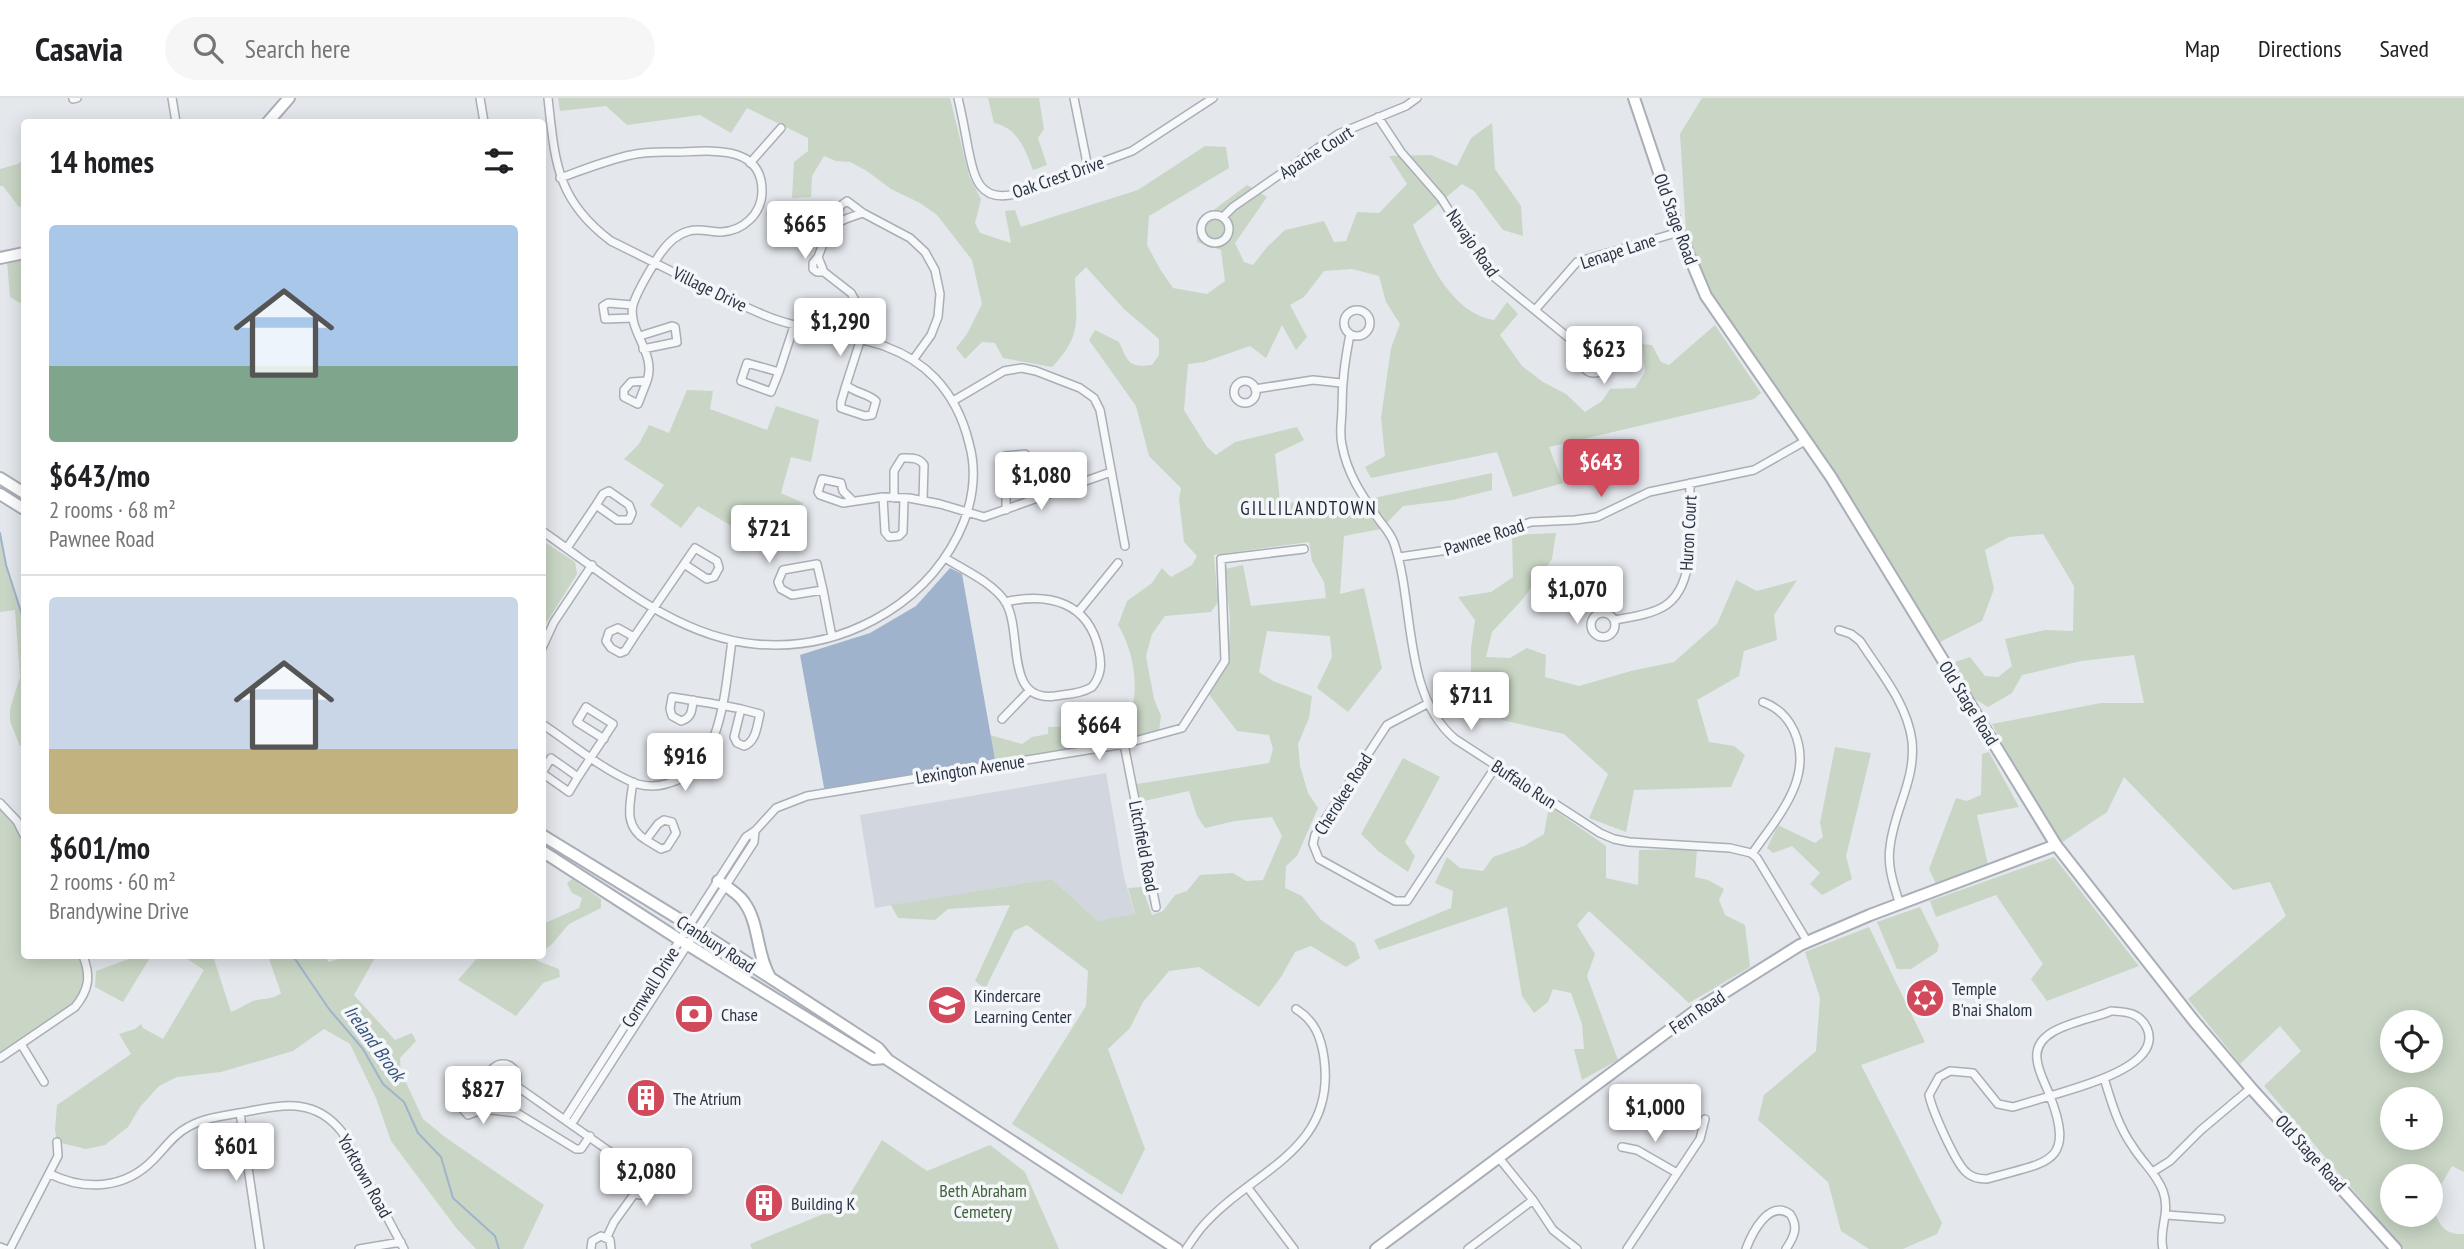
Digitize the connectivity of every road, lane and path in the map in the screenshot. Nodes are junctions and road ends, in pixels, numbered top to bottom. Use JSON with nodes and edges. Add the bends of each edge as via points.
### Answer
{"nodes":[{"id":1,"x":172,"y":98,"type":"edge"},
{"id":2,"x":289,"y":98,"type":"edge"},
{"id":3,"x":480,"y":98,"type":"edge"},
{"id":4,"x":548,"y":98,"type":"edge"},
{"id":5,"x":958,"y":98,"type":"edge"},
{"id":6,"x":1074,"y":98,"type":"edge"},
{"id":7,"x":1213,"y":98,"type":"edge"},
{"id":8,"x":1417,"y":98,"type":"edge"},
{"id":9,"x":1634,"y":98,"type":"edge"},
{"id":10,"x":1378,"y":117,"type":"junction"},
{"id":11,"x":176,"y":119,"type":"edge"},
{"id":12,"x":271,"y":119,"type":"edge"},
{"id":13,"x":484,"y":119,"type":"edge"},
{"id":14,"x":781,"y":128,"type":"dead end"},
{"id":15,"x":552,"y":139,"type":"junction"},
{"id":16,"x":546,"y":140,"type":"edge"},
{"id":17,"x":750,"y":163,"type":"junction"},
{"id":18,"x":1088,"y":168,"type":"junction"},
{"id":19,"x":560,"y":178,"type":"junction"},
{"id":20,"x":863,"y":213,"type":"junction"},
{"id":21,"x":1223,"y":217,"type":"dead end"},
{"id":22,"x":835,"y":222,"type":"junction"},
{"id":23,"x":1679,"y":232,"type":"junction"},
{"id":24,"x":21,"y":254,"type":"edge"},
{"id":25,"x":0,"y":258,"type":"edge"},
{"id":26,"x":654,"y":262,"type":"junction"},
{"id":27,"x":634,"y":305,"type":"junction"},
{"id":28,"x":1535,"y":310,"type":"junction"},
{"id":29,"x":633,"y":318,"type":"junction"},
{"id":30,"x":794,"y":326,"type":"junction"},
{"id":31,"x":1350,"y":334,"type":"dead end"},
{"id":32,"x":640,"y":336,"type":"junction"},
{"id":33,"x":861,"y":338,"type":"junction"},
{"id":34,"x":643,"y":349,"type":"junction"},
{"id":35,"x":1586,"y":352,"type":"dead end"},
{"id":36,"x":914,"y":360,"type":"junction"},
{"id":37,"x":779,"y":372,"type":"junction"},
{"id":38,"x":647,"y":381,"type":"dead end"},
{"id":39,"x":1341,"y":383,"type":"junction"},
{"id":40,"x":846,"y":385,"type":"junction"},
{"id":41,"x":1255,"y":389,"type":"dead end"},
{"id":42,"x":953,"y":401,"type":"junction"},
{"id":43,"x":1805,"y":440,"type":"junction"},
{"id":44,"x":1111,"y":472,"type":"junction"},
{"id":45,"x":0,"y":478,"type":"edge"},
{"id":46,"x":1006,"y":483,"type":"junction"},
{"id":47,"x":1690,"y":484,"type":"junction"},
{"id":48,"x":21,"y":491,"type":"edge"},
{"id":49,"x":0,"y":494,"type":"edge"},
{"id":50,"x":883,"y":498,"type":"junction"},
{"id":51,"x":894,"y":498,"type":"junction"},
{"id":52,"x":904,"y":498,"type":"junction"},
{"id":53,"x":852,"y":500,"type":"junction"},
{"id":54,"x":923,"y":500,"type":"junction"},
{"id":55,"x":596,"y":505,"type":"junction"},
{"id":56,"x":21,"y":507,"type":"edge"},
{"id":57,"x":1006,"y":510,"type":"junction"},
{"id":58,"x":967,"y":513,"type":"junction"},
{"id":59,"x":546,"y":534,"type":"edge"},
{"id":60,"x":1125,"y":546,"type":"dead end"},
{"id":61,"x":567,"y":548,"type":"junction"},
{"id":62,"x":1304,"y":549,"type":"dead end"},
{"id":63,"x":1399,"y":557,"type":"junction"},
{"id":64,"x":945,"y":558,"type":"junction"},
{"id":65,"x":1118,"y":563,"type":"dead end"},
{"id":66,"x":684,"y":564,"type":"junction"},
{"id":67,"x":593,"y":565,"type":"junction"},
{"id":68,"x":823,"y":590,"type":"junction"},
{"id":69,"x":1005,"y":602,"type":"junction"},
{"id":70,"x":654,"y":608,"type":"junction"},
{"id":71,"x":1079,"y":611,"type":"junction"},
{"id":72,"x":1615,"y":620,"type":"dead end"},
{"id":73,"x":1839,"y":630,"type":"dead end"},
{"id":74,"x":832,"y":636,"type":"junction"},
{"id":75,"x":634,"y":638,"type":"dead end"},
{"id":76,"x":546,"y":639,"type":"edge"},
{"id":77,"x":732,"y":640,"type":"junction"},
{"id":78,"x":1029,"y":691,"type":"junction"},
{"id":79,"x":693,"y":700,"type":"junction"},
{"id":80,"x":1763,"y":702,"type":"dead end"},
{"id":81,"x":1427,"y":704,"type":"junction"},
{"id":82,"x":722,"y":705,"type":"junction"},
{"id":83,"x":741,"y":709,"type":"junction"},
{"id":84,"x":1002,"y":719,"type":"dead end"},
{"id":85,"x":546,"y":727,"type":"edge"},
{"id":86,"x":604,"y":739,"type":"junction"},
{"id":87,"x":1124,"y":744,"type":"junction"},
{"id":88,"x":592,"y":757,"type":"junction"},
{"id":89,"x":546,"y":766,"type":"edge"},
{"id":90,"x":1496,"y":766,"type":"junction"},
{"id":91,"x":546,"y":775,"type":"edge"},
{"id":92,"x":578,"y":777,"type":"junction"},
{"id":93,"x":633,"y":782,"type":"junction"},
{"id":94,"x":0,"y":803,"type":"edge"},
{"id":95,"x":21,"y":829,"type":"edge"},
{"id":96,"x":755,"y":831,"type":"joint"},
{"id":97,"x":546,"y":837,"type":"edge"},
{"id":98,"x":646,"y":840,"type":"junction"},
{"id":99,"x":2056,"y":845,"type":"junction"},
{"id":100,"x":546,"y":854,"type":"edge"},
{"id":101,"x":1752,"y":854,"type":"junction"},
{"id":102,"x":721,"y":883,"type":"junction"},
{"id":103,"x":1901,"y":905,"type":"junction"},
{"id":104,"x":1156,"y":906,"type":"dead end"},
{"id":105,"x":693,"y":928,"type":"junction"},
{"id":106,"x":1807,"y":941,"type":"junction"},
{"id":107,"x":684,"y":942,"type":"junction"},
{"id":108,"x":84,"y":959,"type":"edge"},
{"id":109,"x":774,"y":982,"type":"junction"},
{"id":110,"x":1296,"y":1009,"type":"dead end"},
{"id":111,"x":21,"y":1044,"type":"junction"},
{"id":112,"x":0,"y":1058,"type":"edge"},
{"id":113,"x":886,"y":1058,"type":"junction"},
{"id":114,"x":2104,"y":1077,"type":"junction"},
{"id":115,"x":488,"y":1080,"type":"junction"},
{"id":116,"x":44,"y":1082,"type":"dead end"},
{"id":117,"x":515,"y":1085,"type":"junction"},
{"id":118,"x":2251,"y":1088,"type":"junction"},
{"id":119,"x":496,"y":1091,"type":"junction"},
{"id":120,"x":2050,"y":1096,"type":"junction"},
{"id":121,"x":484,"y":1109,"type":"junction"},
{"id":122,"x":240,"y":1113,"type":"junction"},
{"id":123,"x":1704,"y":1119,"type":"dead end"},
{"id":124,"x":568,"y":1121,"type":"junction"},
{"id":125,"x":590,"y":1136,"type":"junction"},
{"id":126,"x":57,"y":1142,"type":"dead end"},
{"id":127,"x":1622,"y":1147,"type":"dead end"},
{"id":128,"x":1499,"y":1158,"type":"junction"},
{"id":129,"x":2154,"y":1171,"type":"junction"},
{"id":130,"x":632,"y":1172,"type":"junction"},
{"id":131,"x":1677,"y":1173,"type":"junction"},
{"id":132,"x":50,"y":1174,"type":"junction"},
{"id":133,"x":1248,"y":1188,"type":"junction"},
{"id":134,"x":635,"y":1193,"type":"junction"},
{"id":135,"x":1533,"y":1200,"type":"junction"},
{"id":136,"x":2167,"y":1215,"type":"junction"},
{"id":137,"x":2221,"y":1219,"type":"dead end"},
{"id":138,"x":607,"y":1237,"type":"junction"},
{"id":139,"x":403,"y":1245,"type":"edge"},
{"id":140,"x":0,"y":1247,"type":"edge"},
{"id":141,"x":1472,"y":1248,"type":"edge"},
{"id":142,"x":5,"y":1249,"type":"edge"},
{"id":143,"x":10,"y":1249,"type":"edge"},
{"id":144,"x":260,"y":1249,"type":"edge"},
{"id":145,"x":359,"y":1249,"type":"edge"},
{"id":146,"x":591,"y":1249,"type":"edge"},
{"id":147,"x":611,"y":1249,"type":"edge"},
{"id":148,"x":1177,"y":1249,"type":"edge"},
{"id":149,"x":1186,"y":1249,"type":"edge"},
{"id":150,"x":1294,"y":1249,"type":"edge"},
{"id":151,"x":1376,"y":1249,"type":"edge"},
{"id":152,"x":1577,"y":1249,"type":"edge"},
{"id":153,"x":1627,"y":1249,"type":"edge"},
{"id":154,"x":1746,"y":1249,"type":"edge"},
{"id":155,"x":1786,"y":1249,"type":"edge"},
{"id":156,"x":2163,"y":1249,"type":"edge"},
{"id":157,"x":2396,"y":1249,"type":"edge"}],
"edges":[{"from":1,"to":11,"type":"street"},
{"from":2,"to":12,"type":"main road"},
{"from":3,"to":13,"type":"street"},
{"from":4,"to":15,"type":"street","name":"Village Drive"},
{"from":5,"to":18,"type":"street","name":"Oak Crest Drive","via":[[974,178],[988,192],[1007,196]]},
{"from":6,"to":18,"type":"street"},
{"from":7,"to":18,"type":"street","name":"Oak Crest Drive","via":[[1132,151]]},
{"from":8,"to":10,"type":"street","name":"Apache Court"},
{"from":9,"to":23,"type":"main road","name":"Old Stage Road"},
{"from":10,"to":21,"type":"street","name":"Apache Court","via":[[1322,144]]},
{"from":10,"to":28,"type":"street","name":"Navajo Road","via":[[1441,198],[1493,276]]},
{"from":14,"to":17,"type":"street"},
{"from":15,"to":16,"type":"street"},
{"from":15,"to":19,"type":"street","name":"Village Drive"},
{"from":17,"to":19,"type":"street","via":[[727,151],[648,153]]},
{"from":17,"to":26,"type":"street","via":[[762,192],[750,219],[728,231],[688,231],[666,246]]},
{"from":19,"to":26,"type":"street","name":"Village Drive","via":[[571,201],[594,228]]},
{"from":20,"to":22,"type":"street"},
{"from":20,"to":22,"type":"street","via":[[847,201],[840,206]]},
{"from":20,"to":36,"type":"street","via":[[910,238],[925,252],[937,278],[940,302],[935,327]]},
{"from":22,"to":33,"type":"street","via":[[818,257],[824,272],[857,302],[864,323]]},
{"from":23,"to":28,"type":"street","name":"Lenape Lane","via":[[1577,262]]},
{"from":23,"to":43,"type":"main road","name":"Old Stage Road","via":[[1713,307]]},
{"from":24,"to":25,"type":"main road"},
{"from":26,"to":27,"type":"street"},
{"from":26,"to":30,"type":"street","name":"Village Drive"},
{"from":27,"to":29,"type":"street"},
{"from":27,"to":29,"type":"street","via":[[603,306],[605,318]]},
{"from":28,"to":35,"type":"street","name":"Navajo Road"},
{"from":29,"to":32,"type":"street"},
{"from":30,"to":33,"type":"street","name":"Village Drive"},
{"from":30,"to":37,"type":"street"},
{"from":31,"to":39,"type":"street","name":"Buffalo Run"},
{"from":32,"to":34,"type":"street"},
{"from":32,"to":34,"type":"street","via":[[675,327],[677,342]]},
{"from":33,"to":36,"type":"street","name":"Village Drive","via":[[890,346]]},
{"from":33,"to":40,"type":"street"},
{"from":34,"to":38,"type":"street","via":[[648,355]]},
{"from":36,"to":42,"type":"street","name":"Village Drive"},
{"from":37,"to":37,"type":"street","via":[[769,392],[741,381],[747,363]]},
{"from":39,"to":41,"type":"street","via":[[1313,380]]},
{"from":39,"to":63,"type":"street","name":"Buffalo Run","via":[[1340,430],[1346,464],[1357,488],[1389,532]]},
{"from":40,"to":40,"type":"street","via":[[841,408],[872,415],[876,401]]},
{"from":42,"to":44,"type":"street","via":[[1013,369],[1036,371],[1080,388],[1094,398],[1100,410]]},
{"from":42,"to":58,"type":"street","name":"Village Drive","via":[[964,423],[973,463]]},
{"from":43,"to":47,"type":"street","name":"Pawnee Road","via":[[1754,470]]},
{"from":43,"to":99,"type":"main road","name":"Old Stage Road"},
{"from":44,"to":57,"type":"street"},
{"from":44,"to":60,"type":"street"},
{"from":45,"to":48,"type":"main road"},
{"from":46,"to":46,"type":"street","via":[[1005,456],[1025,454],[1028,479]]},
{"from":46,"to":57,"type":"street"},
{"from":47,"to":63,"type":"street","name":"Pawnee Road","via":[[1638,496],[1597,517],[1531,522],[1448,550]]},
{"from":47,"to":72,"type":"street","name":"Huron Court","via":[[1688,568],[1682,588],[1660,609]]},
{"from":49,"to":56,"type":"main road"},
{"from":50,"to":51,"type":"street"},
{"from":50,"to":52,"type":"street","via":[[885,532],[894,538],[903,532]]},
{"from":50,"to":53,"type":"street"},
{"from":51,"to":52,"type":"street"},
{"from":51,"to":54,"type":"street","via":[[894,471],[902,458],[911,458],[924,465]]},
{"from":52,"to":54,"type":"street"},
{"from":53,"to":53,"type":"street","via":[[843,503],[820,495],[822,479],[841,483]]},
{"from":54,"to":58,"type":"street"},
{"from":55,"to":55,"type":"street","via":[[605,492],[613,492],[629,506],[631,517],[621,522]]},
{"from":55,"to":61,"type":"street"},
{"from":57,"to":58,"type":"street","via":[[984,517]]},
{"from":58,"to":64,"type":"street","name":"Village Drive"},
{"from":59,"to":61,"type":"street","name":"Village Drive"},
{"from":61,"to":67,"type":"street","name":"Village Drive"},
{"from":62,"to":87,"type":"street","name":"Lexington Avenue","via":[[1221,559],[1225,661],[1182,728]]},
{"from":63,"to":81,"type":"street","name":"Buffalo Run"},
{"from":64,"to":69,"type":"street"},
{"from":64,"to":74,"type":"street","name":"Village Drive","via":[[904,601],[865,624]]},
{"from":65,"to":71,"type":"street"},
{"from":66,"to":66,"type":"street","via":[[695,548],[717,561],[719,568],[707,579]]},
{"from":66,"to":70,"type":"street"},
{"from":67,"to":70,"type":"street","name":"Village Drive"},
{"from":67,"to":76,"type":"street"},
{"from":68,"to":68,"type":"street","via":[[817,564],[787,568],[779,577],[779,586],[788,594]]},
{"from":68,"to":74,"type":"street"},
{"from":69,"to":71,"type":"street","via":[[1039,598]]},
{"from":69,"to":78,"type":"street","via":[[1022,681]]},
{"from":70,"to":75,"type":"street"},
{"from":70,"to":77,"type":"street","name":"Village Drive","via":[[691,628]]},
{"from":71,"to":78,"type":"street","via":[[1098,649],[1097,682],[1076,693],[1044,697]]},
{"from":73,"to":103,"type":"street","via":[[1860,641],[1897,698],[1909,728],[1911,776],[1889,856]]},
{"from":74,"to":77,"type":"street","name":"Village Drive","via":[[778,645]]},
{"from":77,"to":82,"type":"street"},
{"from":78,"to":84,"type":"street"},
{"from":79,"to":79,"type":"street","via":[[691,715],[675,719],[672,697]]},
{"from":79,"to":82,"type":"street"},
{"from":80,"to":101,"type":"street","via":[[1777,707],[1791,725],[1801,763],[1792,793]]},
{"from":81,"to":90,"type":"street","name":"Buffalo Run","via":[[1447,732]]},
{"from":81,"to":90,"type":"street","name":"Cherokee Road","via":[[1395,719],[1380,735],[1315,835],[1319,859],[1395,901],[1407,901]]},
{"from":82,"to":83,"type":"street"},
{"from":82,"to":93,"type":"street","via":[[709,751],[693,771],[664,785]]},
{"from":83,"to":83,"type":"street","via":[[734,737],[744,746],[751,743],[760,714]]},
{"from":85,"to":88,"type":"street"},
{"from":86,"to":86,"type":"street","via":[[613,724],[586,707],[577,722]]},
{"from":86,"to":88,"type":"street"},
{"from":87,"to":96,"type":"street","name":"Lexington Avenue","via":[[807,796],[776,808]]},
{"from":87,"to":104,"type":"street","name":"Litchfield Road"},
{"from":88,"to":92,"type":"street"},
{"from":88,"to":93,"type":"street"},
{"from":89,"to":92,"type":"street","via":[[551,758]]},
{"from":90,"to":101,"type":"street","name":"Buffalo Run","via":[[1614,839],[1730,848]]},
{"from":91,"to":92,"type":"street","via":[[569,792]]},
{"from":93,"to":98,"type":"street","via":[[629,822]]},
{"from":94,"to":95,"type":"street"},
{"from":96,"to":102,"type":"street","name":"Cornwall Drive","via":[[754,842]]},
{"from":97,"to":105,"type":"main road","name":"Cranbury Road"},
{"from":98,"to":98,"type":"street","via":[[664,849],[676,833],[674,825],[660,822]]},
{"from":99,"to":103,"type":"main road","name":"Fern Road"},
{"from":99,"to":118,"type":"main road","name":"Old Stage Road"},
{"from":100,"to":107,"type":"main road","name":"Cranbury Road"},
{"from":101,"to":106,"type":"street"},
{"from":102,"to":105,"type":"street","name":"Cornwall Drive"},
{"from":102,"to":109,"type":"main road","via":[[744,901],[761,959]]},
{"from":103,"to":106,"type":"main road","name":"Fern Road"},
{"from":105,"to":107,"type":"street","name":"Cornwall Drive"},
{"from":105,"to":109,"type":"main road","name":"Cranbury Road"},
{"from":106,"to":128,"type":"main road","name":"Fern Road","via":[[1695,1011]]},
{"from":107,"to":113,"type":"main road","name":"Cranbury Road","via":[[873,1059]]},
{"from":107,"to":124,"type":"street","name":"Cornwall Drive"},
{"from":108,"to":111,"type":"street","via":[[89,981],[81,999]]},
{"from":109,"to":113,"type":"main road","name":"Cranbury Road","via":[[878,1048]]},
{"from":110,"to":133,"type":"street","via":[[1307,1016],[1321,1038],[1325,1089],[1304,1140]]},
{"from":111,"to":112,"type":"street"},
{"from":111,"to":116,"type":"street"},
{"from":113,"to":148,"type":"main road","name":"Cranbury Road"},
{"from":114,"to":120,"type":"street"},
{"from":114,"to":120,"type":"street","via":[[2134,1063],[2145,1052],[2149,1034],[2136,1014],[2111,1011],[2048,1035],[2036,1057]]},
{"from":114,"to":129,"type":"street","via":[[2125,1135]]},
{"from":115,"to":117,"type":"street","via":[[490,1070],[507,1064],[515,1070]]},
{"from":115,"to":119,"type":"street"},
{"from":115,"to":121,"type":"street","via":[[454,1076],[452,1085],[468,1115]]},
{"from":117,"to":119,"type":"street","via":[[509,1091]]},
{"from":117,"to":124,"type":"street"},
{"from":118,"to":129,"type":"street"},
{"from":118,"to":157,"type":"main road","name":"Old Stage Road"},
{"from":119,"to":121,"type":"street"},
{"from":120,"to":120,"type":"street","via":[[2061,1140],[2050,1160],[1976,1179],[1965,1172],[1932,1110],[1929,1095],[1939,1076],[1960,1071],[1979,1078],[1998,1104],[2027,1105]]},
{"from":121,"to":125,"type":"street","via":[[517,1113],[576,1149]]},
{"from":122,"to":132,"type":"street","name":"Yorktown Road","via":[[210,1118],[185,1129],[145,1168],[122,1180],[87,1185]]},
{"from":122,"to":139,"type":"street","name":"Yorktown Road","via":[[292,1105],[328,1118],[345,1138]]},
{"from":122,"to":144,"type":"street"},
{"from":123,"to":131,"type":"street","via":[[1700,1139]]},
{"from":124,"to":125,"type":"street"},
{"from":125,"to":130,"type":"street"},
{"from":126,"to":132,"type":"street","via":[[58,1156]]},
{"from":127,"to":131,"type":"street","via":[[1637,1150]]},
{"from":128,"to":135,"type":"street"},
{"from":128,"to":151,"type":"main road","name":"Fern Road"},
{"from":129,"to":136,"type":"street"},
{"from":130,"to":134,"type":"street","via":[[628,1183]]},
{"from":130,"to":134,"type":"street","via":[[645,1169],[654,1180],[647,1193]]},
{"from":131,"to":153,"type":"street"},
{"from":132,"to":143,"type":"street"},
{"from":133,"to":149,"type":"street","via":[[1202,1227]]},
{"from":133,"to":150,"type":"street"},
{"from":134,"to":138,"type":"street"},
{"from":135,"to":141,"type":"street"},
{"from":135,"to":152,"type":"street","via":[[1553,1230]]},
{"from":136,"to":137,"type":"street"},
{"from":136,"to":156,"type":"street"},
{"from":138,"to":146,"type":"street","via":[[595,1238]]},
{"from":138,"to":147,"type":"street"},
{"from":139,"to":145,"type":"street"},
{"from":140,"to":142,"type":"street"},
{"from":154,"to":155,"type":"street","via":[[1762,1219],[1779,1209],[1790,1214],[1795,1224]]}]}
